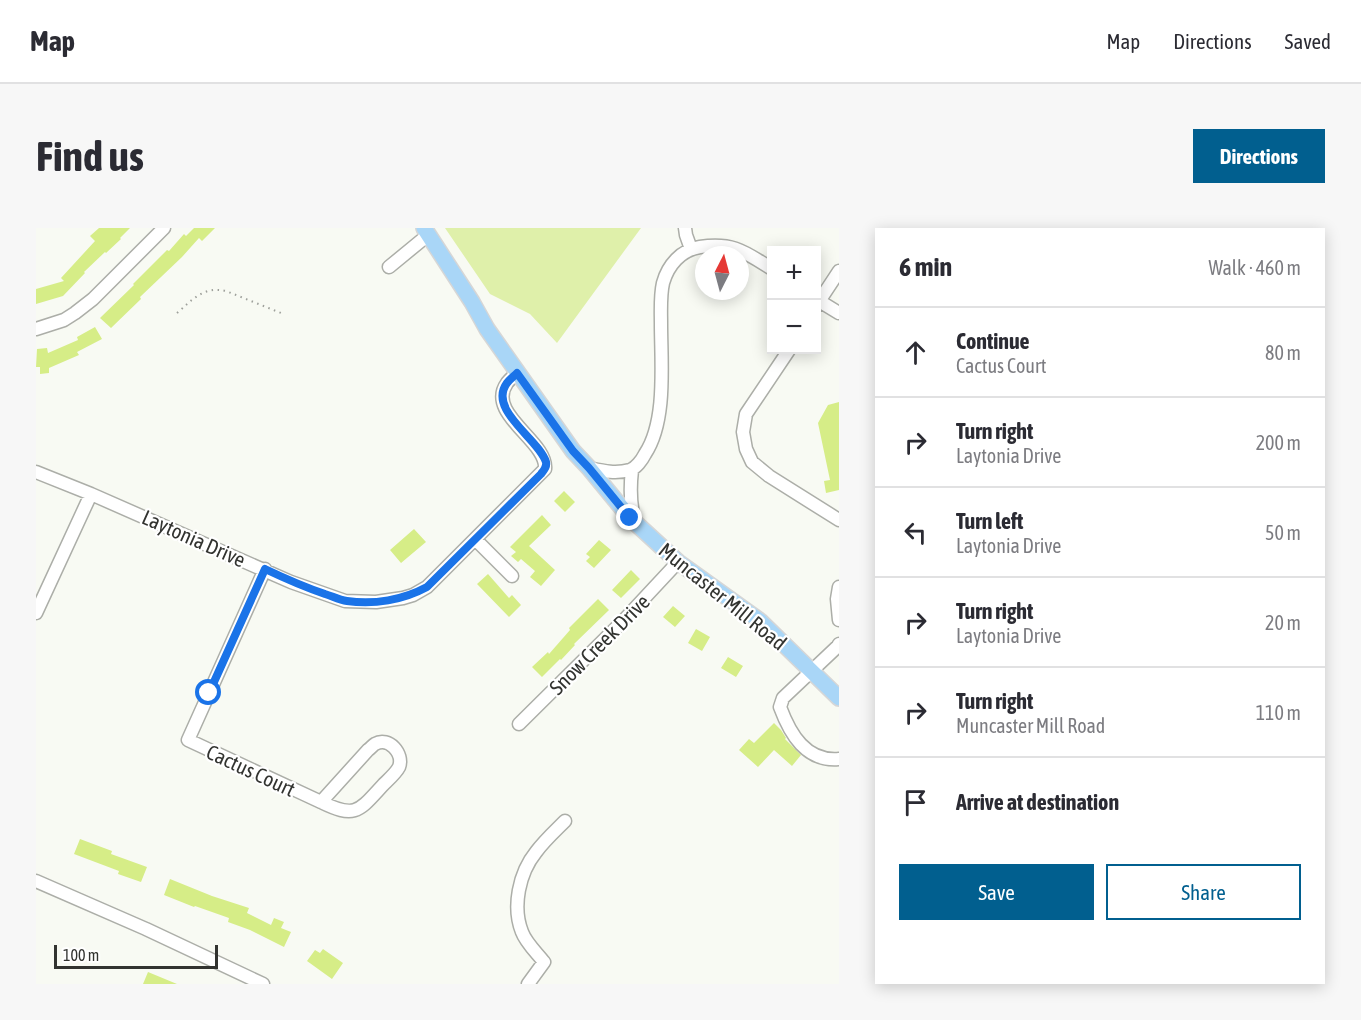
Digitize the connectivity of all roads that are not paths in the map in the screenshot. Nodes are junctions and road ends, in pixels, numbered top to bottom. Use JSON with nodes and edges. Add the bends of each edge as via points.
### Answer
{"nodes":[{"id":1,"x":164,"y":228,"type":"edge"},
{"id":2,"x":685,"y":228,"type":"edge"},
{"id":3,"x":426,"y":232,"type":"edge"},
{"id":4,"x":691,"y":249,"type":"junction"},
{"id":5,"x":767,"y":266,"type":"edge"},
{"id":6,"x":389,"y":267,"type":"dead end"},
{"id":7,"x":839,"y":271,"type":"edge"},
{"id":8,"x":819,"y":300,"type":"edge"},
{"id":9,"x":821,"y":304,"type":"edge"},
{"id":10,"x":839,"y":313,"type":"edge"},
{"id":11,"x":36,"y":329,"type":"edge"},
{"id":12,"x":786,"y":354,"type":"edge"},
{"id":13,"x":517,"y":373,"type":"junction"},
{"id":14,"x":589,"y":468,"type":"junction"},
{"id":15,"x":632,"y":470,"type":"junction"},
{"id":16,"x":36,"y":472,"type":"edge"},
{"id":17,"x":91,"y":494,"type":"junction"},
{"id":18,"x":839,"y":520,"type":"edge"},
{"id":19,"x":634,"y":522,"type":"junction"},
{"id":20,"x":475,"y":539,"type":"junction"},
{"id":21,"x":678,"y":562,"type":"junction"},
{"id":22,"x":265,"y":569,"type":"junction"},
{"id":23,"x":512,"y":576,"type":"dead end"},
{"id":24,"x":839,"y":587,"type":"edge"},
{"id":25,"x":36,"y":613,"type":"edge"},
{"id":26,"x":839,"y":620,"type":"edge"},
{"id":27,"x":839,"y":644,"type":"edge"},
{"id":28,"x":812,"y":670,"type":"junction"},
{"id":29,"x":836,"y":689,"type":"edge"},
{"id":30,"x":519,"y":724,"type":"dead end"},
{"id":31,"x":839,"y":759,"type":"edge"},
{"id":32,"x":321,"y":802,"type":"junction"},
{"id":33,"x":565,"y":821,"type":"dead end"},
{"id":34,"x":36,"y":881,"type":"edge"},
{"id":35,"x":263,"y":984,"type":"edge"},
{"id":36,"x":528,"y":984,"type":"edge"}],
"edges":[{"from":1,"to":11,"type":"street","via":[[93,299],[64,320]]},
{"from":2,"to":4,"type":"street"},
{"from":3,"to":6,"type":"street"},
{"from":3,"to":13,"type":"main road","name":"Muncaster Mill Road"},
{"from":4,"to":5,"type":"street","via":[[728,246]]},
{"from":4,"to":15,"type":"street","via":[[671,266],[663,284],[659,417],[653,441]]},
{"from":7,"to":8,"type":"street"},
{"from":9,"to":10,"type":"street"},
{"from":12,"to":18,"type":"street","via":[[747,414],[743,432],[746,449],[752,462],[769,476]]},
{"from":13,"to":14,"type":"main road","name":"Muncaster Mill Road"},
{"from":13,"to":20,"type":"street","name":"Laytonia Drive","via":[[502,394],[504,405],[542,454],[545,469]]},
{"from":14,"to":15,"type":"street","via":[[611,473]]},
{"from":14,"to":19,"type":"main road","name":"Muncaster Mill Road"},
{"from":15,"to":19,"type":"street"},
{"from":16,"to":17,"type":"street","name":"Laytonia Drive"},
{"from":17,"to":22,"type":"street","name":"Laytonia Drive"},
{"from":17,"to":25,"type":"street"},
{"from":19,"to":21,"type":"main road","name":"Muncaster Mill Road"},
{"from":20,"to":22,"type":"street","name":"Laytonia Drive","via":[[427,587],[403,598],[376,602],[345,601]]},
{"from":20,"to":23,"type":"street"},
{"from":21,"to":28,"type":"main road","name":"Muncaster Mill Road","via":[[760,621]]},
{"from":21,"to":30,"type":"street","name":"Snow Creek Drive"},
{"from":22,"to":32,"type":"street","name":"Cactus Court","via":[[188,740]]},
{"from":24,"to":26,"type":"street"},
{"from":27,"to":28,"type":"street"},
{"from":28,"to":29,"type":"main road","name":"Muncaster Mill Road"},
{"from":28,"to":31,"type":"street","via":[[783,698],[780,707],[791,732],[806,749],[829,760]]},
{"from":32,"to":32,"type":"street","name":"Cactus Court","via":[[377,743],[387,742],[400,756],[399,768],[362,808],[348,812]]},
{"from":33,"to":36,"type":"street","via":[[535,852],[525,869],[517,901],[522,934],[544,962]]},
{"from":34,"to":35,"type":"street"}]}
